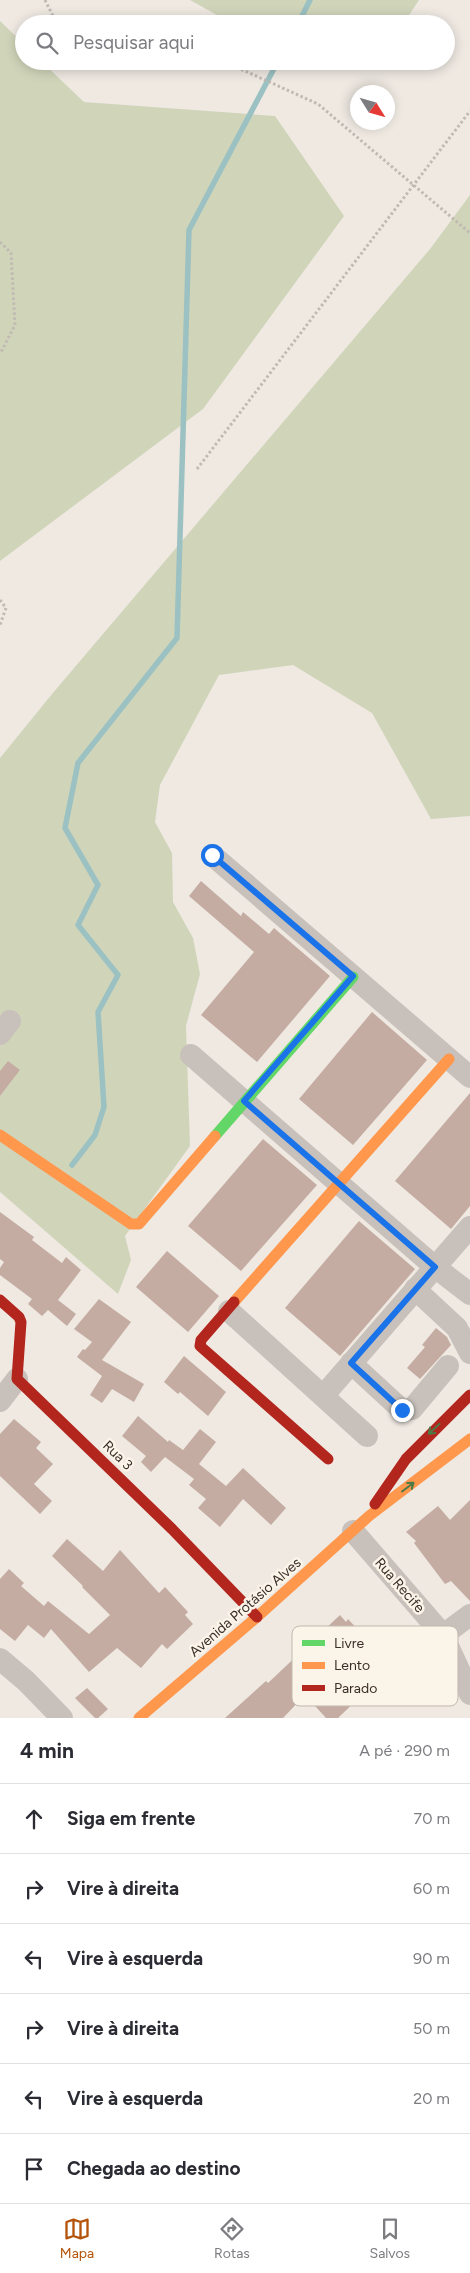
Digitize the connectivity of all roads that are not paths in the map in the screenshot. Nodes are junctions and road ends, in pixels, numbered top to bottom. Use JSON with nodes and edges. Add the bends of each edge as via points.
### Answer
{"nodes":[{"id":1,"x":212,"y":855,"type":"dead end"},
{"id":2,"x":353,"y":976,"type":"junction"},
{"id":3,"x":191,"y":1055,"type":"dead end"},
{"id":4,"x":449,"y":1059,"type":"junction"},
{"id":5,"x":470,"y":1077,"type":"edge"},
{"id":6,"x":244,"y":1101,"type":"junction"},
{"id":7,"x":0,"y":1134,"type":"edge"},
{"id":8,"x":340,"y":1183,"type":"junction"},
{"id":9,"x":470,"y":1227,"type":"edge"},
{"id":10,"x":435,"y":1267,"type":"junction"},
{"id":11,"x":415,"y":1289,"type":"junction"},
{"id":12,"x":470,"y":1294,"type":"edge"},
{"id":13,"x":0,"y":1300,"type":"edge"},
{"id":14,"x":229,"y":1311,"type":"junction"},
{"id":15,"x":470,"y":1353,"type":"edge"},
{"id":16,"x":351,"y":1363,"type":"junction"},
{"id":17,"x":448,"y":1366,"type":"dead end"},
{"id":18,"x":17,"y":1379,"type":"junction"},
{"id":19,"x":323,"y":1396,"type":"junction"},
{"id":20,"x":470,"y":1399,"type":"edge"},
{"id":21,"x":0,"y":1401,"type":"edge"},
{"id":22,"x":367,"y":1436,"type":"dead end"},
{"id":23,"x":470,"y":1439,"type":"edge"},
{"id":24,"x":328,"y":1459,"type":"dead end"},
{"id":25,"x":361,"y":1524,"type":"junction"},
{"id":26,"x":470,"y":1615,"type":"edge"},
{"id":27,"x":257,"y":1617,"type":"junction"},
{"id":28,"x":436,"y":1626,"type":"edge"},
{"id":29,"x":455,"y":1626,"type":"edge"},
{"id":30,"x":0,"y":1659,"type":"edge"},
{"id":31,"x":458,"y":1668,"type":"edge"},
{"id":32,"x":470,"y":1694,"type":"edge"},
{"id":33,"x":62,"y":1718,"type":"edge"},
{"id":34,"x":139,"y":1718,"type":"edge"}],
"edges":[{"from":1,"to":2,"type":"street"},
{"from":2,"to":4,"type":"street"},
{"from":2,"to":6,"type":"street"},
{"from":3,"to":6,"type":"street"},
{"from":4,"to":5,"type":"street"},
{"from":4,"to":8,"type":"street"},
{"from":6,"to":7,"type":"street","via":[[135,1226]]},
{"from":6,"to":8,"type":"street"},
{"from":8,"to":10,"type":"street"},
{"from":8,"to":14,"type":"street"},
{"from":9,"to":10,"type":"street"},
{"from":10,"to":11,"type":"street"},
{"from":10,"to":12,"type":"street"},
{"from":11,"to":15,"type":"street","via":[[457,1328]]},
{"from":11,"to":16,"type":"street"},
{"from":13,"to":18,"type":"street","via":[[20,1317]]},
{"from":14,"to":19,"type":"street"},
{"from":14,"to":24,"type":"street","via":[[202,1340],[202,1350]]},
{"from":16,"to":17,"type":"street","via":[[402,1410],[412,1409]]},
{"from":16,"to":19,"type":"street"},
{"from":18,"to":21,"type":"street"},
{"from":18,"to":27,"type":"street","name":"Rua 3","via":[[172,1529]]},
{"from":19,"to":22,"type":"street"},
{"from":20,"to":25,"type":"street","name":"Avenida Protásio Alves","one_way":true,"via":[[420,1442],[389,1479]]},
{"from":25,"to":23,"type":"street","name":"Avenida Protásio Alves","one_way":true},
{"from":25,"to":27,"type":"street","name":"Avenida Protásio Alves"},
{"from":25,"to":28,"type":"street","name":"Rua Recife"},
{"from":26,"to":29,"type":"street"},
{"from":27,"to":34,"type":"street","name":"Avenida Protásio Alves"},
{"from":30,"to":33,"type":"street"},
{"from":31,"to":32,"type":"street","name":"Rua Recife"}]}
